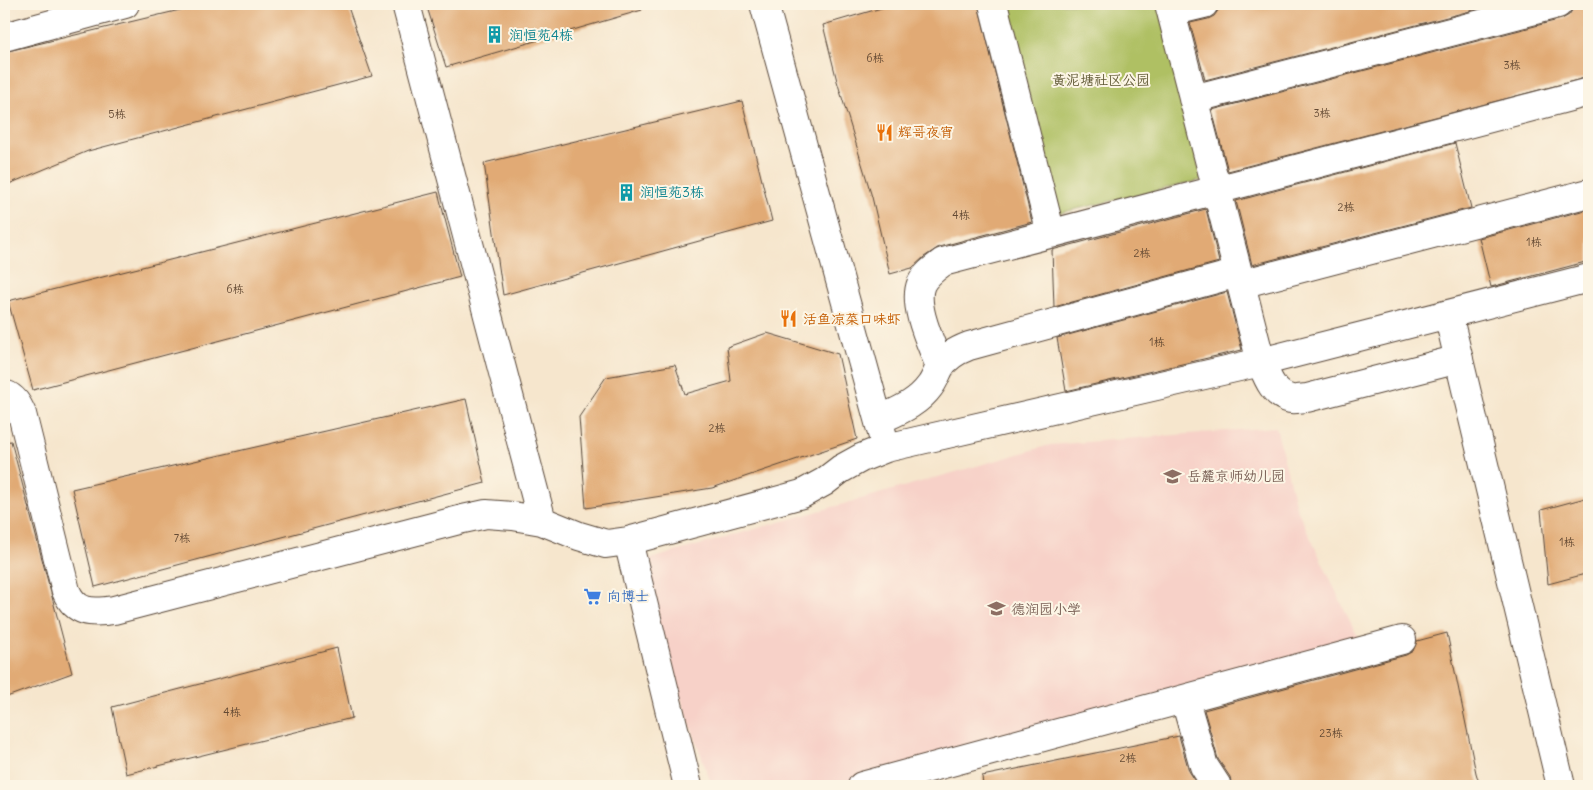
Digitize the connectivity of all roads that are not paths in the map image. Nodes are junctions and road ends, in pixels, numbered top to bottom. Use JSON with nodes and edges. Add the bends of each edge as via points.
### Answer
{"nodes":[{"id":1,"x":126,"y":4,"type":"edge"},
{"id":2,"x":406,"y":4,"type":"edge"},
{"id":3,"x":764,"y":4,"type":"edge"},
{"id":4,"x":993,"y":4,"type":"edge"},
{"id":5,"x":1204,"y":4,"type":"edge"},
{"id":6,"x":1558,"y":4,"type":"edge"},
{"id":7,"x":1170,"y":8,"type":"edge"},
{"id":8,"x":4,"y":37,"type":"edge"},
{"id":9,"x":1589,"y":92,"type":"edge"},
{"id":10,"x":1193,"y":99,"type":"junction"},
{"id":11,"x":1217,"y":190,"type":"junction"},
{"id":12,"x":1589,"y":194,"type":"edge"},
{"id":13,"x":1051,"y":234,"type":"junction"},
{"id":14,"x":1240,"y":278,"type":"junction"},
{"id":15,"x":1589,"y":278,"type":"edge"},
{"id":16,"x":1448,"y":314,"type":"junction"},
{"id":17,"x":1459,"y":359,"type":"junction"},
{"id":18,"x":1261,"y":362,"type":"junction"},
{"id":19,"x":940,"y":367,"type":"junction"},
{"id":20,"x":4,"y":394,"type":"edge"},
{"id":21,"x":879,"y":420,"type":"junction"},
{"id":22,"x":886,"y":448,"type":"junction"},
{"id":23,"x":542,"y":522,"type":"junction"},
{"id":24,"x":628,"y":541,"type":"junction"},
{"id":25,"x":1402,"y":640,"type":"dead end"},
{"id":26,"x":1185,"y":700,"type":"junction"},
{"id":27,"x":688,"y":786,"type":"edge"},
{"id":28,"x":862,"y":786,"type":"edge"},
{"id":29,"x":1217,"y":786,"type":"edge"},
{"id":30,"x":1561,"y":786,"type":"edge"}],
"edges":[{"from":1,"to":8,"type":"street"},
{"from":2,"to":23,"type":"street"},
{"from":3,"to":21,"type":"street"},
{"from":4,"to":13,"type":"street"},
{"from":5,"to":7,"type":"street"},
{"from":6,"to":10,"type":"street"},
{"from":7,"to":10,"type":"street"},
{"from":9,"to":11,"type":"street"},
{"from":10,"to":11,"type":"street"},
{"from":11,"to":13,"type":"street"},
{"from":11,"to":14,"type":"street"},
{"from":12,"to":14,"type":"street"},
{"from":13,"to":19,"type":"street","via":[[943,262],[929,273],[921,285],[919,298]]},
{"from":14,"to":18,"type":"street"},
{"from":14,"to":19,"type":"street","via":[[969,346],[957,350]]},
{"from":15,"to":16,"type":"street"},
{"from":16,"to":17,"type":"street"},
{"from":16,"to":18,"type":"street"},
{"from":17,"to":18,"type":"street","via":[[1292,400],[1274,388]]},
{"from":17,"to":30,"type":"street"},
{"from":18,"to":22,"type":"street"},
{"from":19,"to":21,"type":"street","via":[[920,397],[906,408]]},
{"from":20,"to":23,"type":"street","via":[[17,403],[22,414],[66,590],[70,600],[87,612],[114,610],[486,514]]},
{"from":21,"to":22,"type":"street"},
{"from":22,"to":24,"type":"street","via":[[854,461],[802,494]]},
{"from":23,"to":24,"type":"street","via":[[606,544]]},
{"from":24,"to":27,"type":"street"},
{"from":25,"to":26,"type":"street"},
{"from":26,"to":28,"type":"street"},
{"from":26,"to":29,"type":"street","via":[[1204,766]]}]}
